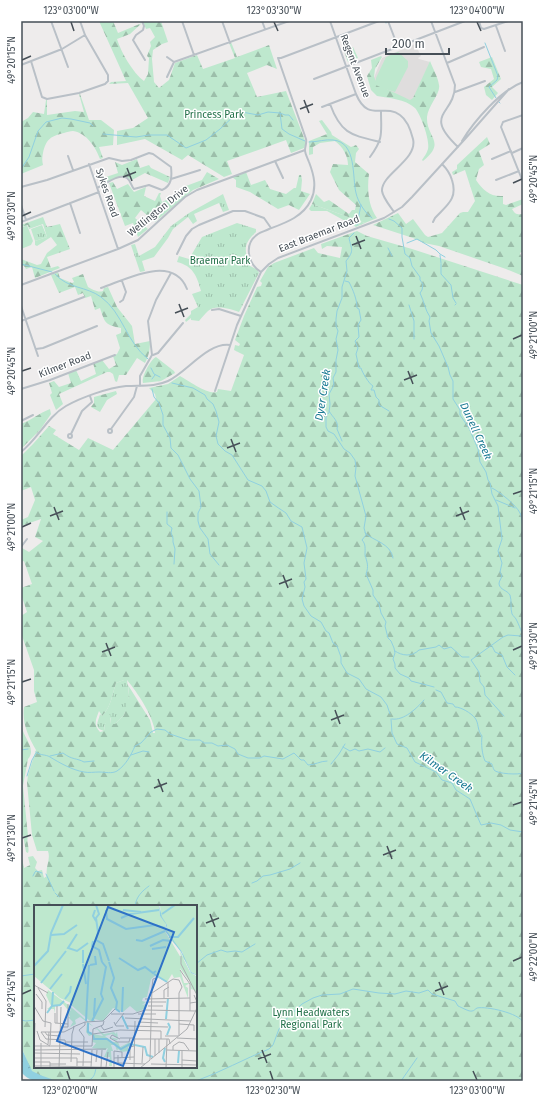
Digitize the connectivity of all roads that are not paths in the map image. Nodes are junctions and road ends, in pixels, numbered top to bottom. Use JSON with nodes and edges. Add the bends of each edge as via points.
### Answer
{"nodes":[{"id":1,"x":51,"y":21,"type":"edge"},
{"id":2,"x":80,"y":21,"type":"edge"},
{"id":3,"x":142,"y":21,"type":"edge"},
{"id":4,"x":182,"y":21,"type":"edge"},
{"id":5,"x":222,"y":21,"type":"edge"},
{"id":6,"x":262,"y":21,"type":"edge"},
{"id":7,"x":289,"y":21,"type":"edge"},
{"id":8,"x":330,"y":21,"type":"edge"},
{"id":9,"x":379,"y":21,"type":"edge"},
{"id":10,"x":388,"y":21,"type":"edge"},
{"id":11,"x":431,"y":21,"type":"edge"},
{"id":12,"x":465,"y":21,"type":"edge"},
{"id":13,"x":479,"y":21,"type":"edge"},
{"id":14,"x":508,"y":21,"type":"edge"},
{"id":15,"x":496,"y":26,"type":"junction"},
{"id":16,"x":266,"y":30,"type":"junction"},
{"id":17,"x":435,"y":33,"type":"junction"},
{"id":18,"x":85,"y":35,"type":"junction"},
{"id":19,"x":336,"y":38,"type":"junction"},
{"id":20,"x":230,"y":43,"type":"junction"},
{"id":21,"x":398,"y":47,"type":"junction"},
{"id":22,"x":484,"y":47,"type":"dead end"},
{"id":23,"x":62,"y":49,"type":"junction"},
{"id":24,"x":505,"y":51,"type":"dead end"},
{"id":25,"x":194,"y":56,"type":"junction"},
{"id":26,"x":167,"y":57,"type":"dead end"},
{"id":27,"x":145,"y":60,"type":"dead end"},
{"id":28,"x":31,"y":61,"type":"junction"},
{"id":29,"x":174,"y":62,"type":"junction"},
{"id":30,"x":447,"y":63,"type":"junction"},
{"id":31,"x":21,"y":65,"type":"edge"},
{"id":32,"x":68,"y":67,"type":"dead end"},
{"id":33,"x":346,"y":67,"type":"junction"},
{"id":34,"x":167,"y":77,"type":"dead end"},
{"id":35,"x":314,"y":79,"type":"dead end"},
{"id":36,"x":485,"y":81,"type":"dead end"},
{"id":37,"x":523,"y":82,"type":"edge"},
{"id":38,"x":455,"y":92,"type":"junction"},
{"id":39,"x":356,"y":94,"type":"junction"},
{"id":40,"x":330,"y":104,"type":"junction"},
{"id":41,"x":322,"y":107,"type":"dead end"},
{"id":42,"x":381,"y":111,"type":"junction"},
{"id":43,"x":523,"y":116,"type":"edge"},
{"id":44,"x":380,"y":142,"type":"junction"},
{"id":45,"x":458,"y":147,"type":"junction"},
{"id":46,"x":523,"y":148,"type":"edge"},
{"id":47,"x":305,"y":150,"type":"junction"},
{"id":48,"x":512,"y":152,"type":"junction"},
{"id":49,"x":68,"y":156,"type":"dead end"},
{"id":50,"x":370,"y":157,"type":"dead end"},
{"id":51,"x":492,"y":159,"type":"dead end"},
{"id":52,"x":275,"y":161,"type":"junction"},
{"id":53,"x":89,"y":164,"type":"junction"},
{"id":54,"x":442,"y":164,"type":"junction"},
{"id":55,"x":73,"y":170,"type":"junction"},
{"id":56,"x":200,"y":170,"type":"dead end"},
{"id":57,"x":519,"y":171,"type":"junction"},
{"id":58,"x":283,"y":178,"type":"dead end"},
{"id":59,"x":171,"y":179,"type":"junction"},
{"id":60,"x":496,"y":180,"type":"dead end"},
{"id":61,"x":523,"y":182,"type":"edge"},
{"id":62,"x":21,"y":187,"type":"edge"},
{"id":63,"x":97,"y":188,"type":"junction"},
{"id":64,"x":99,"y":192,"type":"junction"},
{"id":65,"x":452,"y":199,"type":"junction"},
{"id":66,"x":455,"y":201,"type":"dead end"},
{"id":67,"x":70,"y":203,"type":"junction"},
{"id":68,"x":21,"y":205,"type":"edge"},
{"id":69,"x":394,"y":212,"type":"junction"},
{"id":70,"x":26,"y":220,"type":"junction"},
{"id":71,"x":21,"y":222,"type":"edge"},
{"id":72,"x":434,"y":222,"type":"dead end"},
{"id":73,"x":271,"y":228,"type":"junction"},
{"id":74,"x":80,"y":233,"type":"dead end"},
{"id":75,"x":118,"y":249,"type":"junction"},
{"id":76,"x":177,"y":254,"type":"dead end"},
{"id":77,"x":261,"y":272,"type":"junction"},
{"id":78,"x":171,"y":273,"type":"junction"},
{"id":79,"x":122,"y":281,"type":"junction"},
{"id":80,"x":21,"y":285,"type":"edge"},
{"id":81,"x":101,"y":288,"type":"dead end"},
{"id":82,"x":187,"y":289,"type":"dead end"},
{"id":83,"x":84,"y":297,"type":"dead end"},
{"id":84,"x":120,"y":302,"type":"dead end"},
{"id":85,"x":21,"y":306,"type":"edge"},
{"id":86,"x":212,"y":310,"type":"dead end"},
{"id":87,"x":241,"y":316,"type":"junction"},
{"id":88,"x":26,"y":319,"type":"junction"},
{"id":89,"x":21,"y":321,"type":"edge"},
{"id":90,"x":183,"y":323,"type":"dead end"},
{"id":91,"x":98,"y":326,"type":"dead end"},
{"id":92,"x":230,"y":345,"type":"junction"},
{"id":93,"x":36,"y":349,"type":"junction"},
{"id":94,"x":115,"y":355,"type":"dead end"},
{"id":95,"x":152,"y":355,"type":"junction"},
{"id":96,"x":38,"y":356,"type":"dead end"},
{"id":97,"x":139,"y":386,"type":"junction"},
{"id":98,"x":21,"y":389,"type":"edge"},
{"id":99,"x":215,"y":391,"type":"dead end"},
{"id":100,"x":90,"y":396,"type":"junction"},
{"id":101,"x":33,"y":415,"type":"dead end"},
{"id":102,"x":21,"y":421,"type":"edge"},
{"id":103,"x":111,"y":429,"type":"dead end"},
{"id":104,"x":71,"y":434,"type":"dead end"},
{"id":105,"x":21,"y":452,"type":"edge"},
{"id":106,"x":27,"y":539,"type":"dead end"},
{"id":107,"x":21,"y":547,"type":"edge"}],
"edges":[{"from":1,"to":23,"type":"street"},
{"from":2,"to":18,"type":"street"},
{"from":3,"to":27,"type":"street","via":[[143,30],[133,40]]},
{"from":4,"to":25,"type":"street"},
{"from":5,"to":20,"type":"street"},
{"from":6,"to":16,"type":"street"},
{"from":7,"to":16,"type":"street"},
{"from":8,"to":19,"type":"street","name":"Regent Avenue"},
{"from":9,"to":19,"type":"street"},
{"from":10,"to":21,"type":"street"},
{"from":11,"to":17,"type":"street"},
{"from":12,"to":17,"type":"street"},
{"from":13,"to":15,"type":"street","via":[[483,29]]},
{"from":14,"to":15,"type":"street"},
{"from":15,"to":24,"type":"street"},
{"from":16,"to":20,"type":"street"},
{"from":17,"to":21,"type":"street"},
{"from":17,"to":30,"type":"street"},
{"from":18,"to":23,"type":"street"},
{"from":18,"to":28,"type":"street","via":[[108,75],[105,84],[47,99],[42,96]]},
{"from":19,"to":33,"type":"street","name":"Regent Avenue"},
{"from":19,"to":47,"type":"street","via":[[278,58],[306,139]]},
{"from":20,"to":25,"type":"street"},
{"from":21,"to":33,"type":"street"},
{"from":22,"to":30,"type":"street"},
{"from":23,"to":28,"type":"street"},
{"from":23,"to":32,"type":"street"},
{"from":25,"to":29,"type":"street"},
{"from":26,"to":29,"type":"street"},
{"from":28,"to":31,"type":"street"},
{"from":29,"to":34,"type":"street"},
{"from":30,"to":38,"type":"street","via":[[456,85]]},
{"from":33,"to":35,"type":"street"},
{"from":33,"to":39,"type":"street","name":"Regent Avenue"},
{"from":36,"to":38,"type":"street"},
{"from":37,"to":45,"type":"street","name":"East Braemar Road","via":[[509,89]]},
{"from":38,"to":45,"type":"street","via":[[442,115],[441,125],[446,135]]},
{"from":39,"to":40,"type":"street"},
{"from":39,"to":42,"type":"street","name":"Regent Avenue","via":[[367,109]]},
{"from":40,"to":41,"type":"street"},
{"from":40,"to":44,"type":"street","via":[[341,126],[355,136]]},
{"from":42,"to":44,"type":"street"},
{"from":42,"to":69,"type":"street","name":"Regent Avenue","via":[[401,115],[408,126],[413,144],[411,152],[385,181],[382,188]]},
{"from":43,"to":48,"type":"street","via":[[501,124]]},
{"from":44,"to":50,"type":"street"},
{"from":45,"to":54,"type":"street","name":"East Braemar Road"},
{"from":46,"to":48,"type":"street"},
{"from":47,"to":52,"type":"street","name":"Wellington Drive"},
{"from":47,"to":73,"type":"street","via":[[314,180],[310,201],[295,218]]},
{"from":48,"to":51,"type":"street"},
{"from":48,"to":57,"type":"street"},
{"from":49,"to":55,"type":"street"},
{"from":52,"to":58,"type":"street"},
{"from":52,"to":75,"type":"street","name":"Wellington Drive","via":[[197,190],[185,197],[138,240]]},
{"from":53,"to":55,"type":"street"},
{"from":53,"to":59,"type":"street","via":[[109,158],[131,160],[149,153],[169,165]]},
{"from":53,"to":63,"type":"street","name":"Sykes Road"},
{"from":54,"to":65,"type":"street","via":[[452,181]]},
{"from":54,"to":69,"type":"street","name":"East Braemar Road","via":[[409,201]]},
{"from":55,"to":62,"type":"street"},
{"from":56,"to":59,"type":"street"},
{"from":57,"to":60,"type":"street"},
{"from":57,"to":61,"type":"street"},
{"from":59,"to":63,"type":"street","via":[[168,186],[162,190],[149,185],[134,189],[129,180],[123,177]]},
{"from":63,"to":64,"type":"street","name":"Sykes Road"},
{"from":64,"to":67,"type":"street"},
{"from":64,"to":75,"type":"street","name":"Sykes Road"},
{"from":65,"to":66,"type":"street"},
{"from":65,"to":72,"type":"street"},
{"from":67,"to":70,"type":"street"},
{"from":67,"to":74,"type":"street"},
{"from":68,"to":70,"type":"street"},
{"from":69,"to":77,"type":"street","name":"East Braemar Road","via":[[278,258]]},
{"from":70,"to":71,"type":"street"},
{"from":73,"to":76,"type":"street","via":[[264,218],[245,211],[234,211],[192,229]]},
{"from":73,"to":77,"type":"street","via":[[258,233],[249,246],[254,267]]},
{"from":75,"to":80,"type":"street","name":"Wellington Drive"},
{"from":77,"to":87,"type":"street","name":"East Braemar Road"},
{"from":78,"to":79,"type":"street","via":[[160,270],[138,274]]},
{"from":78,"to":82,"type":"street","via":[[183,280]]},
{"from":78,"to":95,"type":"street","via":[[148,321]]},
{"from":79,"to":81,"type":"street"},
{"from":79,"to":84,"type":"street","via":[[126,292]]},
{"from":83,"to":88,"type":"street"},
{"from":85,"to":88,"type":"street"},
{"from":86,"to":87,"type":"street","via":[[219,309]]},
{"from":87,"to":92,"type":"street","name":"East Braemar Road"},
{"from":88,"to":89,"type":"street"},
{"from":88,"to":93,"type":"street"},
{"from":90,"to":95,"type":"street","via":[[158,353]]},
{"from":91,"to":93,"type":"street"},
{"from":92,"to":97,"type":"street","via":[[214,347],[168,381],[152,386]]},
{"from":92,"to":99,"type":"street","name":"East Braemar Road"},
{"from":93,"to":96,"type":"street"},
{"from":94,"to":98,"type":"street","name":"Kilmer Road"},
{"from":95,"to":97,"type":"street","via":[[140,376]]},
{"from":97,"to":100,"type":"street","via":[[115,388]]},
{"from":97,"to":103,"type":"street"},
{"from":100,"to":104,"type":"street","via":[[92,402],[82,411]]},
{"from":100,"to":105,"type":"street","via":[[61,410]]},
{"from":101,"to":102,"type":"street"},
{"from":106,"to":107,"type":"street"}]}
